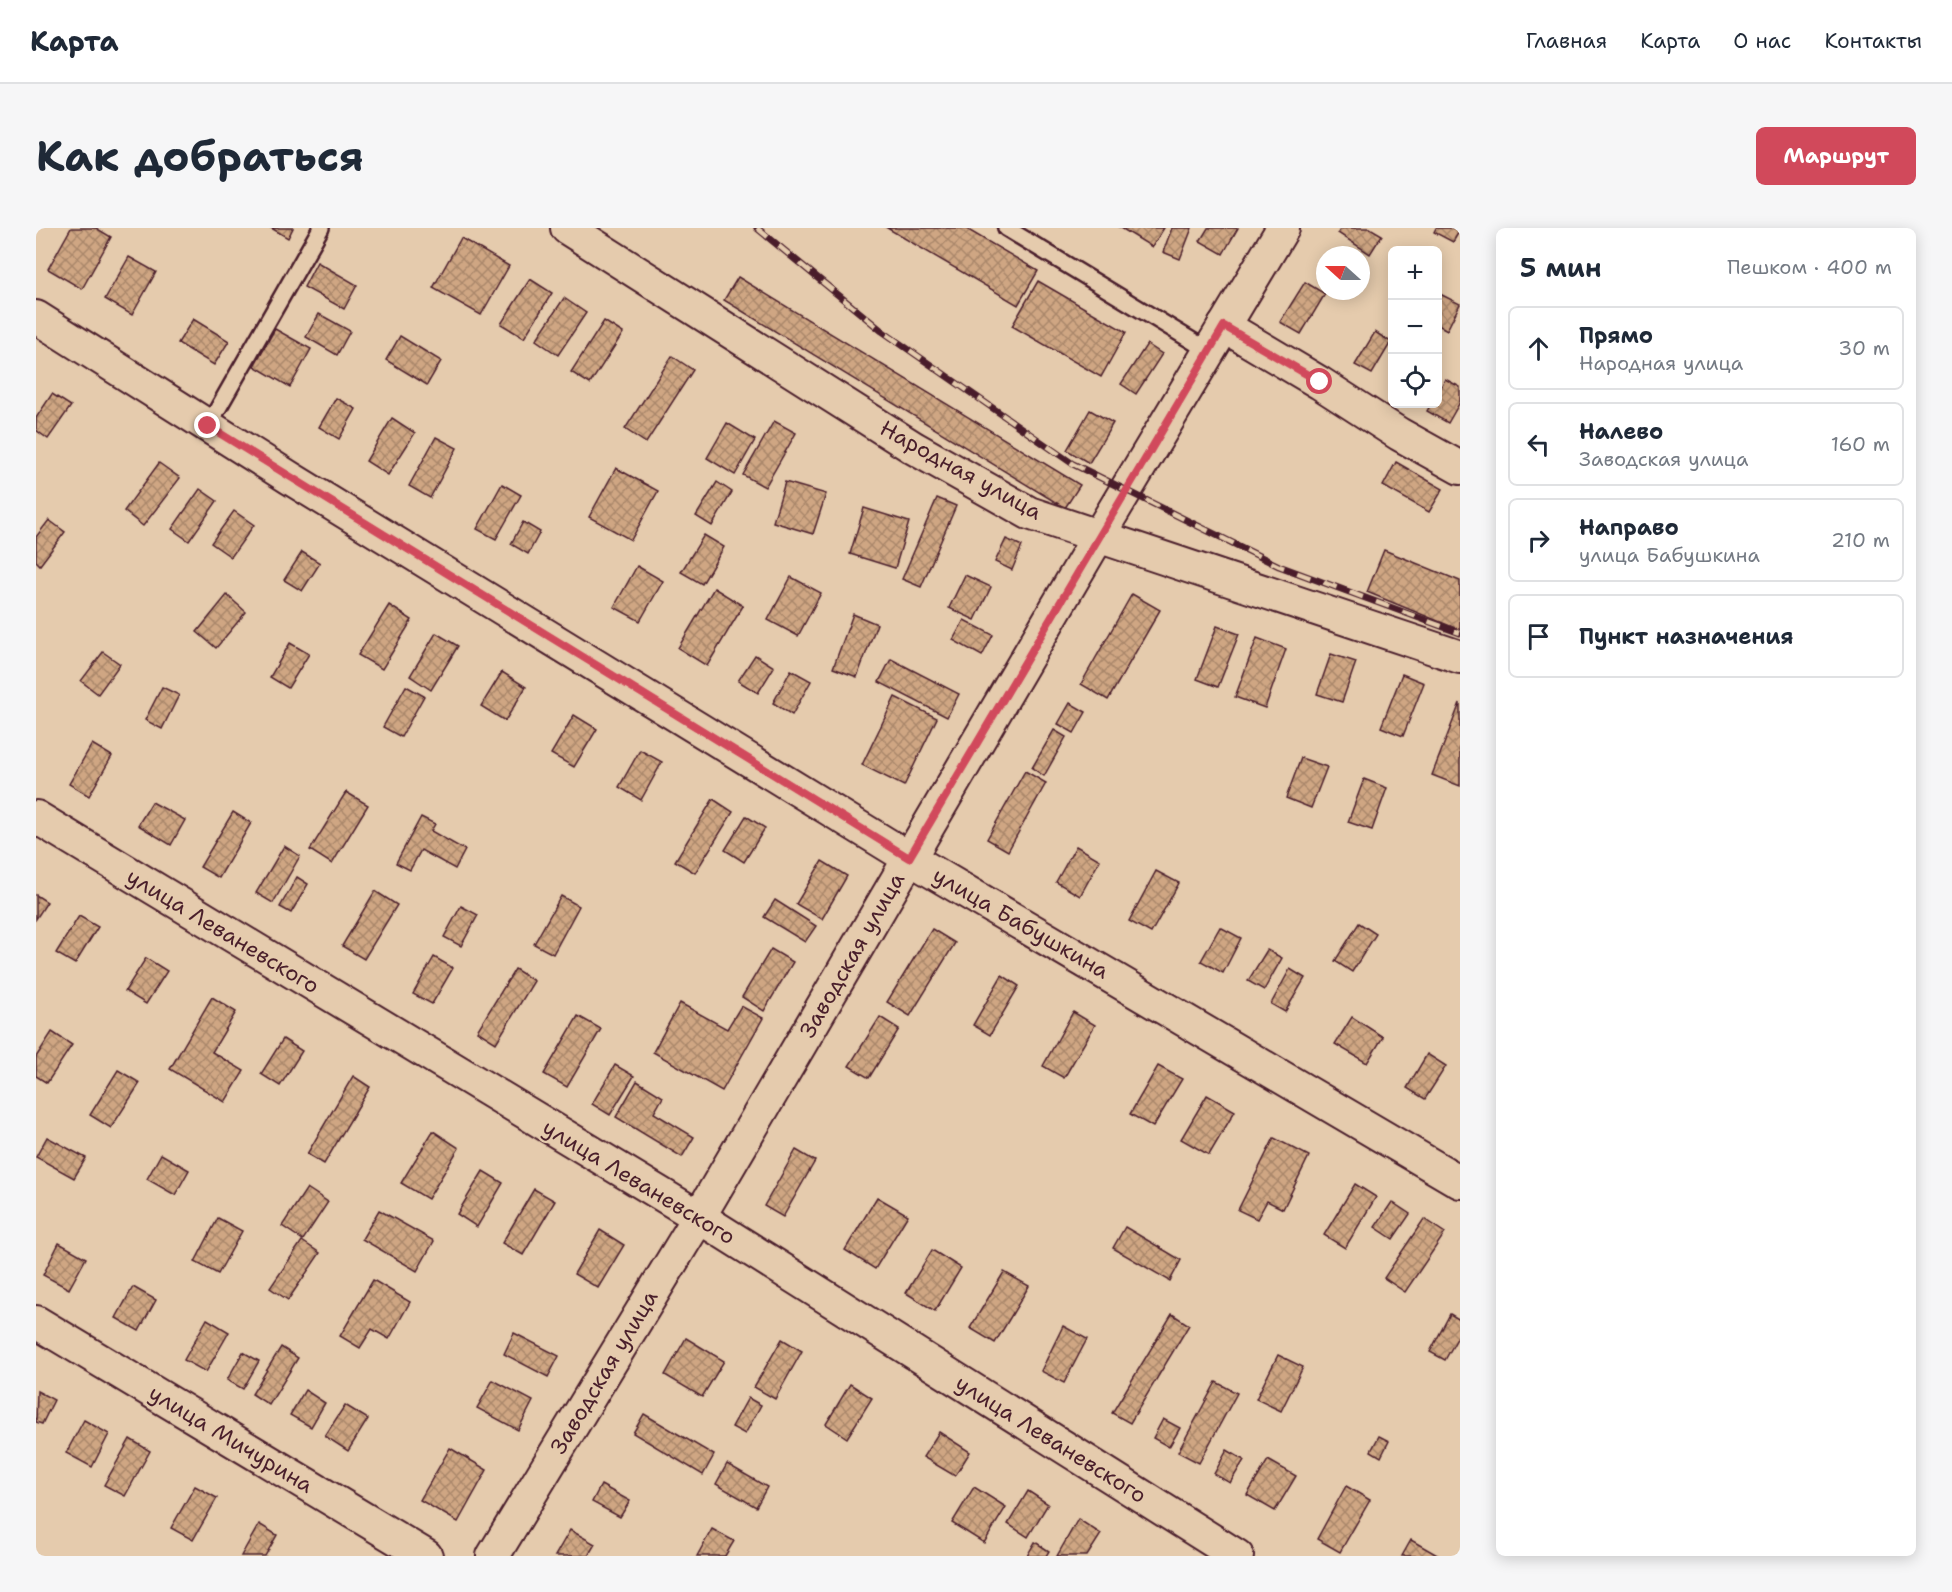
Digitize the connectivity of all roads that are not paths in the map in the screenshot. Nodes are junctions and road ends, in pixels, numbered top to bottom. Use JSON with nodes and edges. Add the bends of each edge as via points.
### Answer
{"nodes":[{"id":1,"x":321,"y":228,"type":"edge"},
{"id":2,"x":567,"y":228,"type":"edge"},
{"id":3,"x":1006,"y":228,"type":"edge"},
{"id":4,"x":1283,"y":228,"type":"edge"},
{"id":5,"x":36,"y":317,"type":"edge"},
{"id":6,"x":1217,"y":339,"type":"junction"},
{"id":7,"x":208,"y":426,"type":"junction"},
{"id":8,"x":1460,"y":468,"type":"edge"},
{"id":9,"x":1099,"y":535,"type":"junction"},
{"id":10,"x":1460,"y":657,"type":"edge"},
{"id":11,"x":36,"y":817,"type":"edge"},
{"id":12,"x":909,"y":858,"type":"junction"},
{"id":13,"x":1460,"y":1182,"type":"edge"},
{"id":14,"x":699,"y":1217,"type":"junction"},
{"id":15,"x":36,"y":1322,"type":"edge"},
{"id":16,"x":426,"y":1556,"type":"edge"},
{"id":17,"x":493,"y":1556,"type":"edge"},
{"id":18,"x":1237,"y":1556,"type":"edge"}],
"edges":[{"from":1,"to":7,"type":"lane"},
{"from":2,"to":9,"type":"street","name":"Народная улица","via":[[914,448],[1029,513]]},
{"from":3,"to":6,"type":"lane"},
{"from":4,"to":6,"type":"street","name":"Заводская улица"},
{"from":5,"to":7,"type":"street","name":"улица Бабушкина"},
{"from":6,"to":8,"type":"street","via":[[1320,382]]},
{"from":6,"to":9,"type":"street","name":"Заводская улица"},
{"from":7,"to":12,"type":"street","name":"улица Бабушкина"},
{"from":9,"to":10,"type":"street","name":"Народная улица"},
{"from":9,"to":12,"type":"street","name":"Заводская улица"},
{"from":11,"to":14,"type":"street","name":"улица Леваневского"},
{"from":12,"to":13,"type":"street","name":"улица Бабушкина"},
{"from":12,"to":14,"type":"street","name":"Заводская улица"},
{"from":14,"to":17,"type":"street","name":"Заводская улица"},
{"from":14,"to":18,"type":"street","name":"улица Леваневского"},
{"from":15,"to":16,"type":"street","name":"улица Мичурина"}]}
